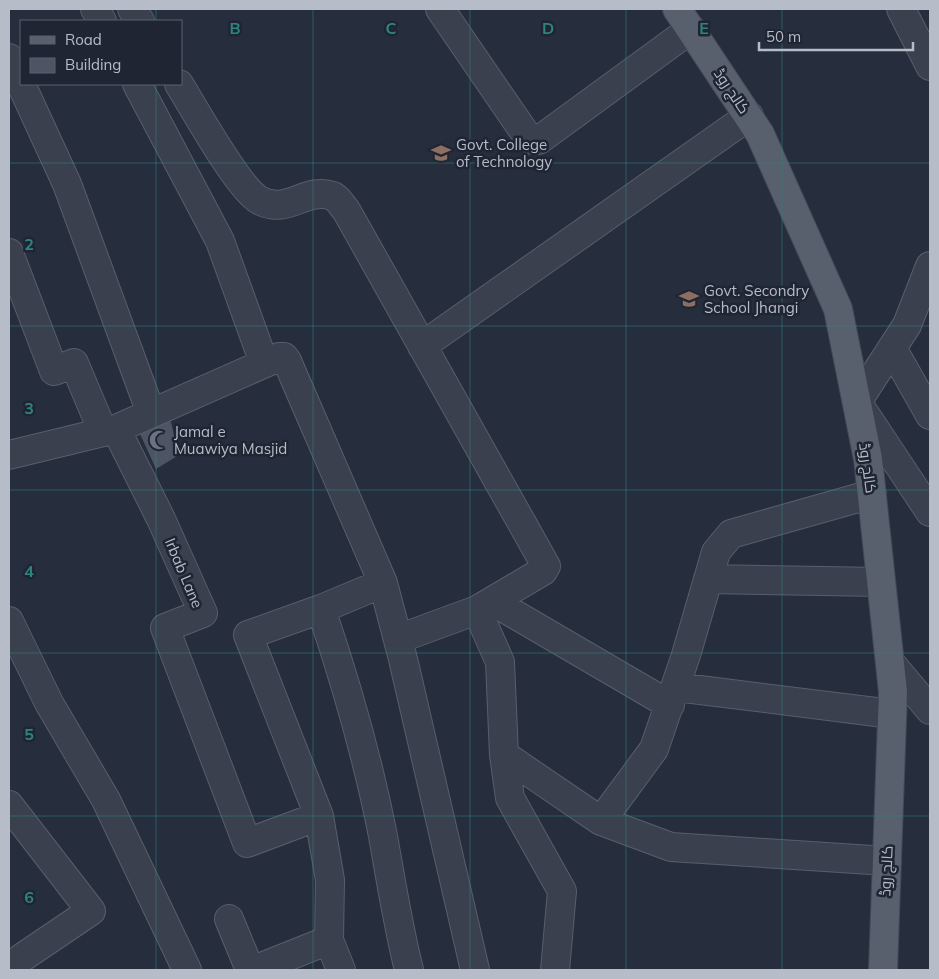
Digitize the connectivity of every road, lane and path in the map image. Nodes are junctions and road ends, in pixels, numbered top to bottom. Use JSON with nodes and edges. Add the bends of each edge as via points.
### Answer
{"nodes":[{"id":1,"x":95,"y":9,"type":"edge"},
{"id":2,"x":132,"y":9,"type":"edge"},
{"id":3,"x":440,"y":9,"type":"edge"},
{"id":4,"x":901,"y":9,"type":"edge"},
{"id":5,"x":684,"y":19,"type":"edge"},
{"id":6,"x":101,"y":20,"type":"edge"},
{"id":7,"x":139,"y":20,"type":"edge"},
{"id":8,"x":9,"y":58,"type":"edge"},
{"id":9,"x":930,"y":66,"type":"edge"},
{"id":10,"x":20,"y":81,"type":"edge"},
{"id":11,"x":22,"y":85,"type":"edge"},
{"id":12,"x":137,"y":85,"type":"edge"},
{"id":13,"x":180,"y":85,"type":"edge"},
{"id":14,"x":749,"y":116,"type":"junction"},
{"id":15,"x":9,"y":254,"type":"edge"},
{"id":16,"x":930,"y":266,"type":"edge"},
{"id":17,"x":422,"y":346,"type":"junction"},
{"id":18,"x":892,"y":348,"type":"junction"},
{"id":19,"x":264,"y":363,"type":"junction"},
{"id":20,"x":857,"y":402,"type":"junction"},
{"id":21,"x":151,"y":413,"type":"junction"},
{"id":22,"x":930,"y":415,"type":"edge"},
{"id":23,"x":110,"y":431,"type":"junction"},
{"id":24,"x":9,"y":455,"type":"edge"},
{"id":25,"x":872,"y":494,"type":"junction"},
{"id":26,"x":930,"y":512,"type":"edge"},
{"id":27,"x":708,"y":579,"type":"junction"},
{"id":28,"x":881,"y":582,"type":"junction"},
{"id":29,"x":383,"y":583,"type":"junction"},
{"id":30,"x":484,"y":605,"type":"junction"},
{"id":31,"x":321,"y":609,"type":"junction"},
{"id":32,"x":9,"y":621,"type":"edge"},
{"id":33,"x":398,"y":639,"type":"junction"},
{"id":34,"x":890,"y":662,"type":"junction"},
{"id":35,"x":673,"y":696,"type":"junction"},
{"id":36,"x":930,"y":710,"type":"edge"},
{"id":37,"x":892,"y":714,"type":"junction"},
{"id":38,"x":504,"y":755,"type":"junction"},
{"id":39,"x":9,"y":805,"type":"edge"},
{"id":40,"x":319,"y":816,"type":"junction"},
{"id":41,"x":601,"y":821,"type":"junction"},
{"id":42,"x":887,"y":861,"type":"junction"},
{"id":43,"x":229,"y":919,"type":"dead end"},
{"id":44,"x":329,"y":940,"type":"junction"},
{"id":45,"x":19,"y":958,"type":"edge"},
{"id":46,"x":187,"y":970,"type":"edge"},
{"id":47,"x":252,"y":970,"type":"edge"},
{"id":48,"x":342,"y":970,"type":"edge"},
{"id":49,"x":409,"y":970,"type":"edge"},
{"id":50,"x":475,"y":970,"type":"edge"},
{"id":51,"x":555,"y":970,"type":"edge"},
{"id":52,"x":882,"y":970,"type":"edge"}],
"edges":[{"from":1,"to":6,"type":"street"},
{"from":2,"to":7,"type":"street"},
{"from":3,"to":5,"type":"street","via":[[526,136],[532,140],[539,140]]},
{"from":4,"to":9,"type":"street"},
{"from":5,"to":14,"type":"main road","name":"کالج روڈ"},
{"from":8,"to":10,"type":"street"},
{"from":11,"to":21,"type":"street","via":[[68,184]]},
{"from":12,"to":19,"type":"street","via":[[220,241]]},
{"from":13,"to":17,"type":"street","via":[[243,186],[259,201],[282,207],[317,194],[334,196],[346,210]]},
{"from":14,"to":17,"type":"street"},
{"from":14,"to":20,"type":"main road","name":"کالج روڈ","via":[[838,309]]},
{"from":15,"to":23,"type":"street","via":[[54,371],[74,363]]},
{"from":16,"to":18,"type":"street","via":[[907,325]]},
{"from":17,"to":30,"type":"street","via":[[546,566],[543,571]]},
{"from":18,"to":20,"type":"street"},
{"from":18,"to":22,"type":"street"},
{"from":19,"to":21,"type":"street"},
{"from":19,"to":29,"type":"street","via":[[279,357],[287,361]]},
{"from":20,"to":25,"type":"main road","name":"کالج روڈ"},
{"from":20,"to":26,"type":"street"},
{"from":21,"to":23,"type":"street"},
{"from":23,"to":24,"type":"street"},
{"from":23,"to":40,"type":"street","name":"Irbab Lane","via":[[161,519],[203,613],[165,628],[247,843]]},
{"from":25,"to":27,"type":"street","via":[[731,534],[716,552]]},
{"from":25,"to":28,"type":"main road","name":"کالج روڈ"},
{"from":27,"to":28,"type":"street"},
{"from":27,"to":35,"type":"street"},
{"from":28,"to":34,"type":"main road","name":"کالج روڈ"},
{"from":29,"to":31,"type":"street"},
{"from":29,"to":33,"type":"street"},
{"from":30,"to":33,"type":"street"},
{"from":30,"to":35,"type":"street"},
{"from":30,"to":38,"type":"street","via":[[500,662]]},
{"from":31,"to":40,"type":"street","via":[[248,634]]},
{"from":31,"to":49,"type":"street","via":[[349,692]]},
{"from":32,"to":46,"type":"street","via":[[48,703],[106,800]]},
{"from":33,"to":50,"type":"street"},
{"from":34,"to":36,"type":"street"},
{"from":34,"to":37,"type":"main road","name":"کالج روڈ"},
{"from":35,"to":37,"type":"street"},
{"from":35,"to":41,"type":"street","via":[[654,749]]},
{"from":37,"to":42,"type":"main road","name":"کالج روڈ"},
{"from":38,"to":41,"type":"street"},
{"from":38,"to":51,"type":"street","via":[[510,798],[562,891]]},
{"from":39,"to":45,"type":"street","via":[[92,911]]},
{"from":40,"to":44,"type":"street","via":[[330,880]]},
{"from":41,"to":42,"type":"street","via":[[671,847]]},
{"from":42,"to":52,"type":"main road","name":"کالج روڈ"},
{"from":43,"to":47,"type":"street"},
{"from":44,"to":47,"type":"street"},
{"from":44,"to":48,"type":"street"}]}
